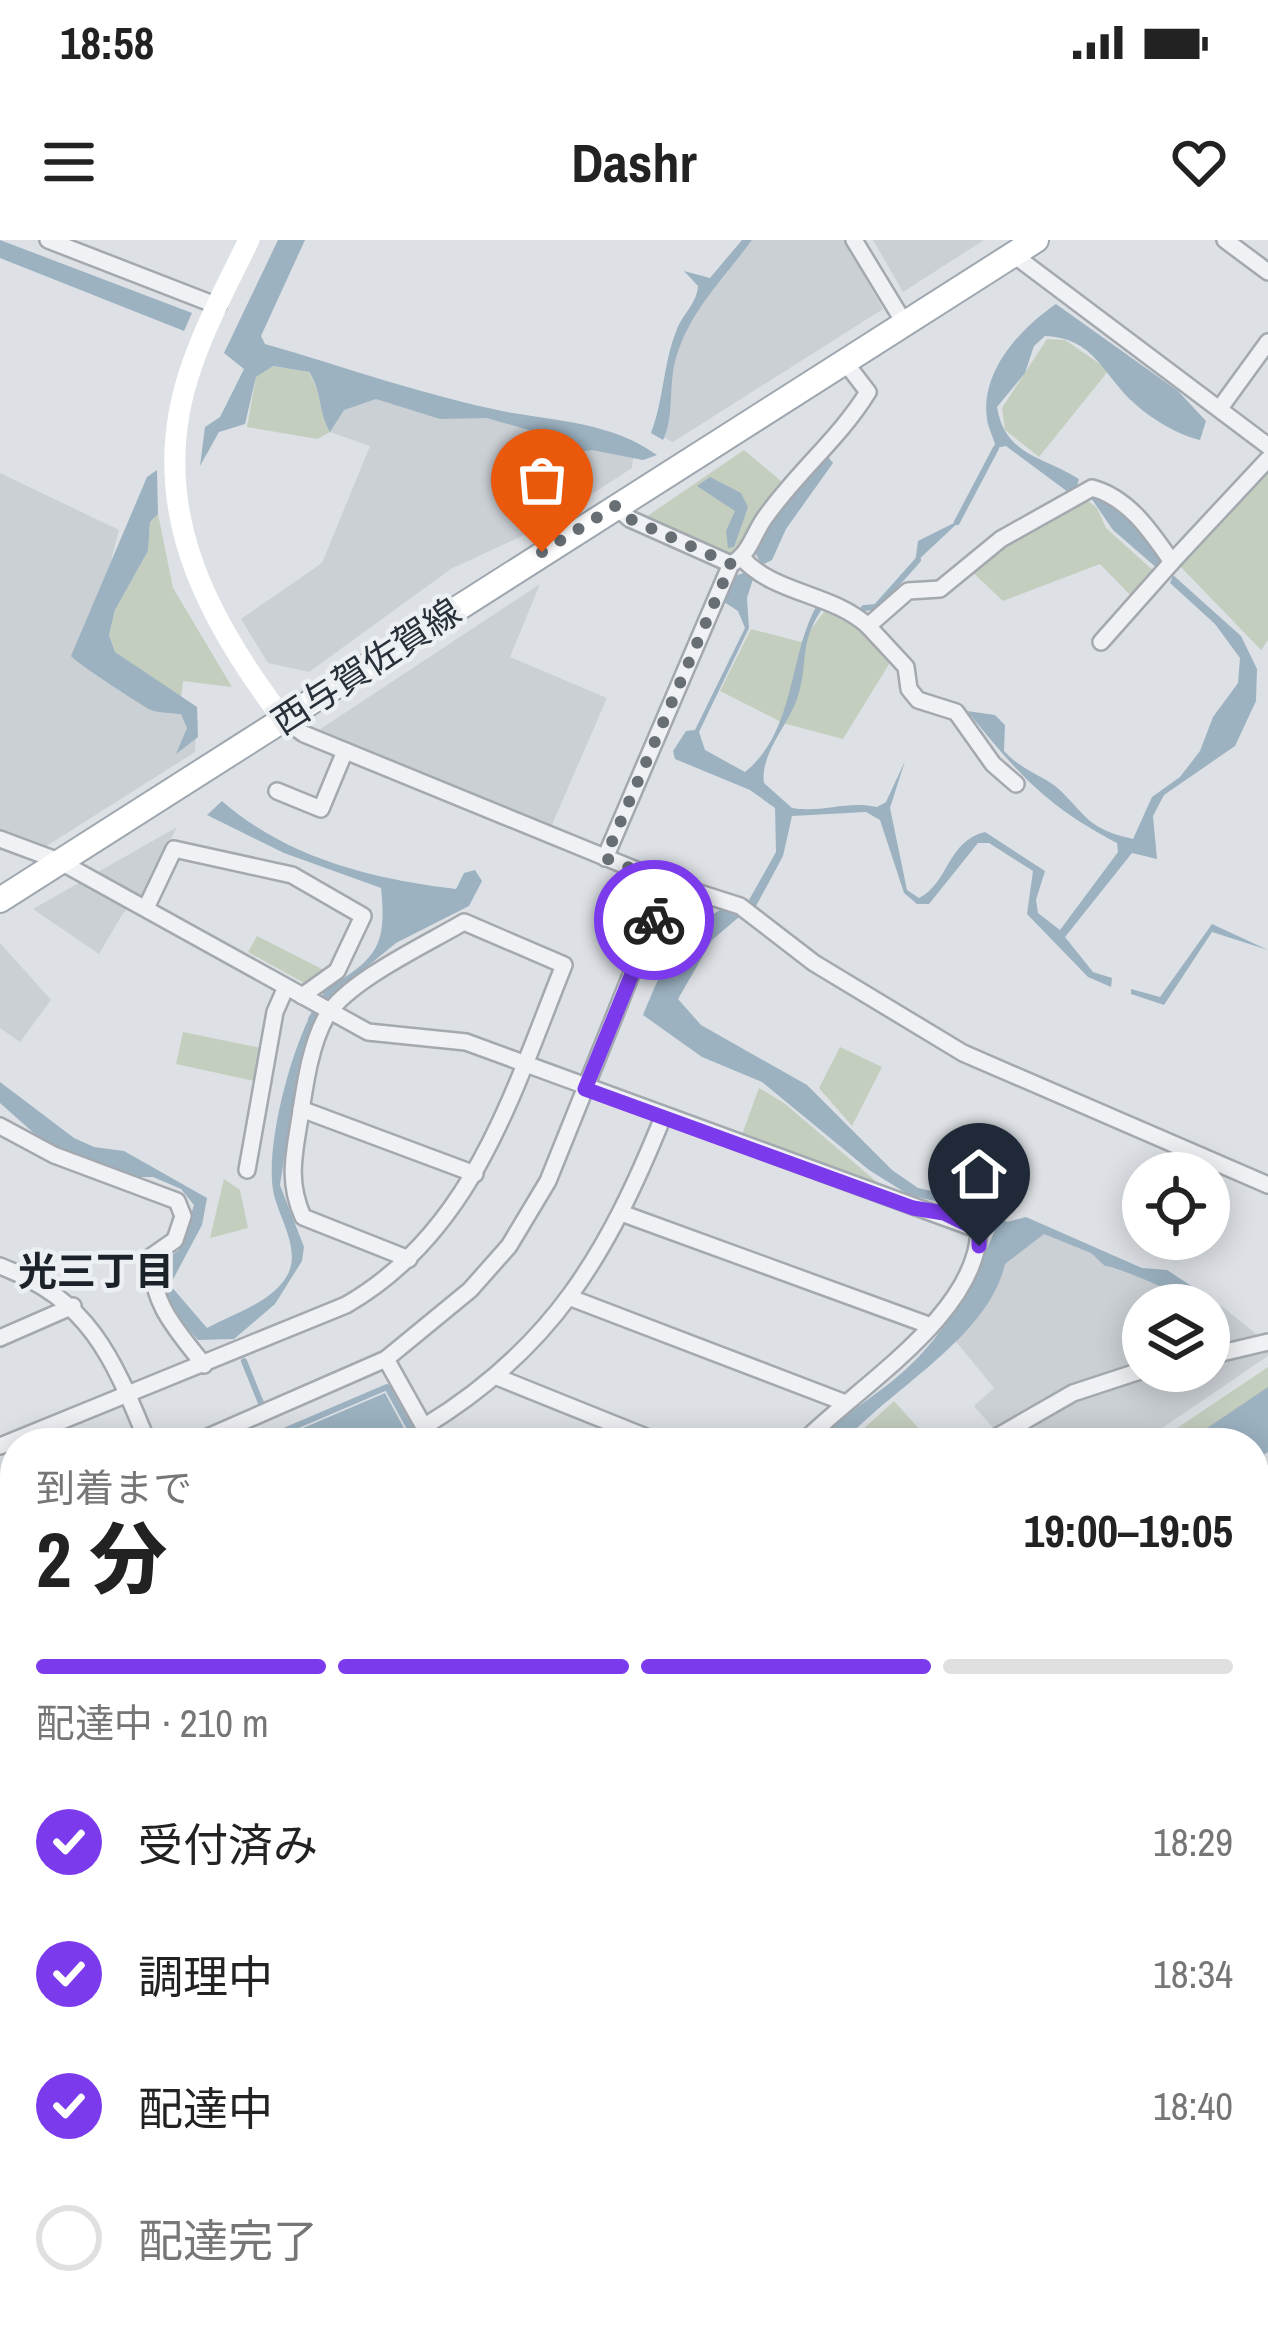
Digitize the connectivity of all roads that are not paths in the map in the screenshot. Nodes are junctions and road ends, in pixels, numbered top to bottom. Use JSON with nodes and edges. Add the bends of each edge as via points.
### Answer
{"nodes":[{"id":1,"x":48,"y":240,"type":"edge"},
{"id":2,"x":249,"y":240,"type":"edge"},
{"id":3,"x":854,"y":240,"type":"edge"},
{"id":4,"x":1036,"y":240,"type":"edge"},
{"id":5,"x":1225,"y":240,"type":"edge"},
{"id":6,"x":1014,"y":255,"type":"junction"},
{"id":7,"x":1268,"y":272,"type":"edge"},
{"id":8,"x":218,"y":307,"type":"junction"},
{"id":9,"x":905,"y":324,"type":"junction"},
{"id":10,"x":1268,"y":342,"type":"edge"},
{"id":11,"x":845,"y":362,"type":"junction"},
{"id":12,"x":1220,"y":408,"type":"junction"},
{"id":13,"x":1268,"y":446,"type":"edge"},
{"id":14,"x":1268,"y":459,"type":"edge"},
{"id":15,"x":615,"y":506,"type":"junction"},
{"id":16,"x":737,"y":561,"type":"junction"},
{"id":17,"x":1172,"y":562,"type":"junction"},
{"id":18,"x":868,"y":626,"type":"junction"},
{"id":19,"x":1101,"y":642,"type":"dead end"},
{"id":20,"x":283,"y":719,"type":"junction"},
{"id":21,"x":345,"y":751,"type":"junction"},
{"id":22,"x":1016,"y":784,"type":"dead end"},
{"id":23,"x":277,"y":791,"type":"dead end"},
{"id":24,"x":0,"y":838,"type":"edge"},
{"id":25,"x":605,"y":858,"type":"junction"},
{"id":26,"x":59,"y":861,"type":"junction"},
{"id":27,"x":668,"y":883,"type":"junction"},
{"id":28,"x":0,"y":900,"type":"edge"},
{"id":29,"x":146,"y":908,"type":"junction"},
{"id":30,"x":310,"y":1001,"type":"junction"},
{"id":31,"x":524,"y":1064,"type":"junction"},
{"id":32,"x":585,"y":1089,"type":"junction"},
{"id":33,"x":301,"y":1109,"type":"junction"},
{"id":34,"x":663,"y":1117,"type":"junction"},
{"id":35,"x":0,"y":1126,"type":"edge"},
{"id":36,"x":248,"y":1170,"type":"dead end"},
{"id":37,"x":475,"y":1174,"type":"junction"},
{"id":38,"x":1268,"y":1185,"type":"edge"},
{"id":39,"x":624,"y":1214,"type":"junction"},
{"id":40,"x":410,"y":1259,"type":"junction"},
{"id":41,"x":0,"y":1266,"type":"edge"},
{"id":42,"x":571,"y":1298,"type":"junction"},
{"id":43,"x":74,"y":1306,"type":"junction"},
{"id":44,"x":932,"y":1326,"type":"junction"},
{"id":45,"x":0,"y":1338,"type":"edge"},
{"id":46,"x":1268,"y":1342,"type":"edge"},
{"id":47,"x":1230,"y":1350,"type":"edge"},
{"id":48,"x":386,"y":1359,"type":"junction"},
{"id":49,"x":204,"y":1365,"type":"junction"},
{"id":50,"x":497,"y":1377,"type":"junction"},
{"id":51,"x":1122,"y":1377,"type":"edge"},
{"id":52,"x":129,"y":1396,"type":"junction"},
{"id":53,"x":843,"y":1402,"type":"junction"},
{"id":54,"x":424,"y":1426,"type":"joint"},
{"id":55,"x":46,"y":1428,"type":"edge"},
{"id":56,"x":142,"y":1428,"type":"edge"},
{"id":57,"x":228,"y":1428,"type":"edge"},
{"id":58,"x":624,"y":1428,"type":"edge"},
{"id":59,"x":817,"y":1428,"type":"edge"},
{"id":60,"x":1012,"y":1428,"type":"edge"}],
"edges":[{"from":1,"to":8,"type":"street"},
{"from":2,"to":8,"type":"street"},
{"from":3,"to":9,"type":"street"},
{"from":4,"to":6,"type":"main road","name":"西与賀佐賀線"},
{"from":5,"to":7,"type":"street"},
{"from":6,"to":9,"type":"main road","name":"西与賀佐賀線"},
{"from":6,"to":12,"type":"street"},
{"from":8,"to":20,"type":"street","via":[[179,413],[176,509],[214,618]]},
{"from":9,"to":11,"type":"main road","name":"西与賀佐賀線"},
{"from":10,"to":12,"type":"street"},
{"from":11,"to":15,"type":"main road","name":"西与賀佐賀線"},
{"from":11,"to":16,"type":"street","via":[[868,392]]},
{"from":12,"to":13,"type":"street"},
{"from":14,"to":17,"type":"street"},
{"from":15,"to":16,"type":"street"},
{"from":15,"to":20,"type":"main road","name":"西与賀佐賀線"},
{"from":16,"to":18,"type":"street","via":[[816,601],[847,606]]},
{"from":16,"to":25,"type":"street"},
{"from":17,"to":18,"type":"street","via":[[1147,526],[1110,493],[1092,488],[1001,539],[940,589],[908,591]]},
{"from":17,"to":19,"type":"street"},
{"from":18,"to":22,"type":"street","via":[[906,667],[919,700],[956,712]]},
{"from":20,"to":21,"type":"street"},
{"from":20,"to":26,"type":"main road","name":"西与賀佐賀線"},
{"from":21,"to":23,"type":"street","via":[[321,809]]},
{"from":21,"to":25,"type":"street"},
{"from":24,"to":26,"type":"street"},
{"from":25,"to":27,"type":"street"},
{"from":26,"to":28,"type":"main road","name":"西与賀佐賀線"},
{"from":26,"to":29,"type":"street"},
{"from":27,"to":32,"type":"street"},
{"from":27,"to":38,"type":"street","via":[[740,906],[814,963],[963,1053]]},
{"from":29,"to":30,"type":"street"},
{"from":29,"to":30,"type":"street","via":[[174,849],[292,875],[363,916],[337,971]]},
{"from":30,"to":31,"type":"street","via":[[368,1032],[466,1042]]},
{"from":30,"to":31,"type":"street","via":[[357,988],[464,922],[564,965]]},
{"from":30,"to":33,"type":"street","via":[[316,1040]]},
{"from":30,"to":36,"type":"street","via":[[275,1012]]},
{"from":31,"to":32,"type":"street"},
{"from":31,"to":37,"type":"street"},
{"from":32,"to":34,"type":"street"},
{"from":32,"to":48,"type":"street","via":[[548,1181],[509,1246],[470,1290]]},
{"from":33,"to":37,"type":"street"},
{"from":33,"to":40,"type":"street","via":[[290,1186],[303,1217]]},
{"from":34,"to":39,"type":"street"},
{"from":34,"to":44,"type":"street","via":[[979,1230],[963,1282]]},
{"from":35,"to":49,"type":"street","via":[[177,1201],[184,1216],[175,1240],[152,1256],[151,1284],[159,1308]]},
{"from":37,"to":40,"type":"street"},
{"from":39,"to":42,"type":"street"},
{"from":39,"to":44,"type":"street"},
{"from":40,"to":49,"type":"street","via":[[346,1305]]},
{"from":41,"to":43,"type":"street"},
{"from":42,"to":50,"type":"street"},
{"from":42,"to":53,"type":"street"},
{"from":43,"to":45,"type":"street"},
{"from":43,"to":52,"type":"street"},
{"from":44,"to":53,"type":"street"},
{"from":46,"to":47,"type":"street"},
{"from":48,"to":54,"type":"street"},
{"from":48,"to":57,"type":"street"},
{"from":49,"to":52,"type":"street"},
{"from":50,"to":54,"type":"street"},
{"from":50,"to":58,"type":"street"},
{"from":51,"to":60,"type":"street","via":[[1073,1393]]},
{"from":52,"to":55,"type":"street"},
{"from":52,"to":56,"type":"street"},
{"from":53,"to":59,"type":"street"}]}
